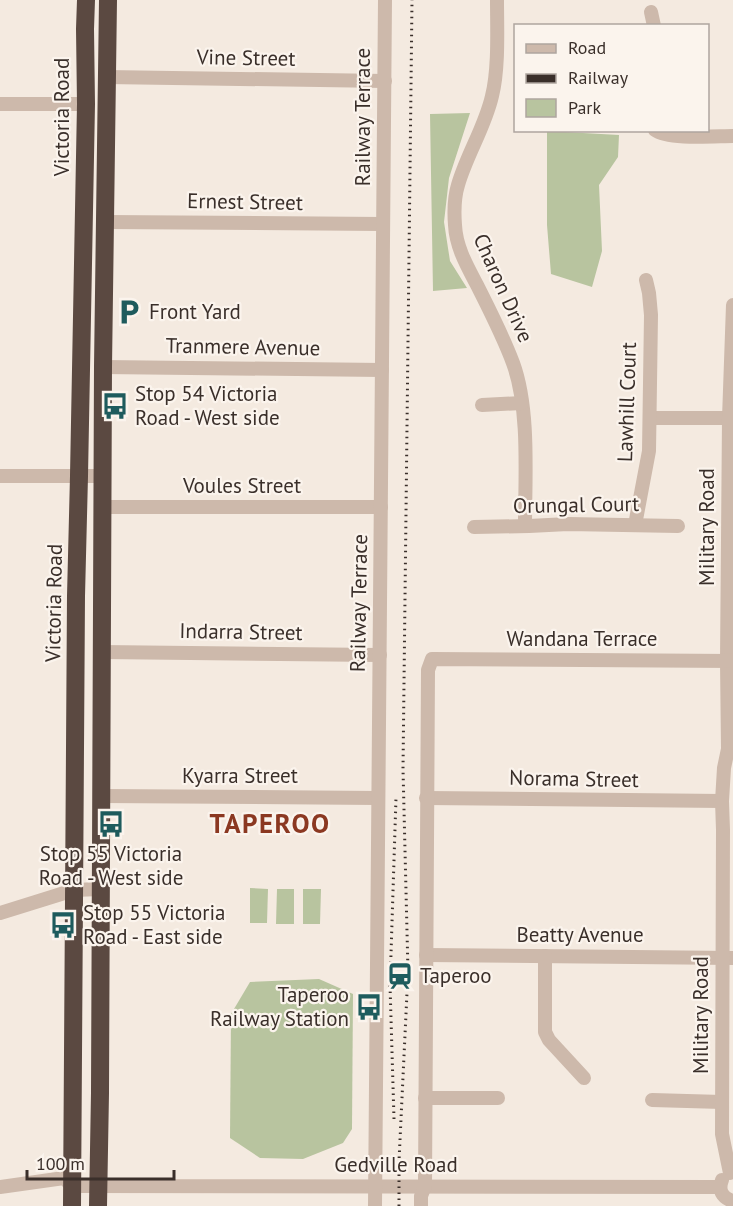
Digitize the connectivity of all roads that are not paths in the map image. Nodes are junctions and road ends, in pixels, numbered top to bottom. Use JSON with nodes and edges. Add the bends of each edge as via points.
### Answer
{"nodes":[{"id":1,"x":86,"y":0,"type":"edge"},
{"id":2,"x":108,"y":0,"type":"edge"},
{"id":3,"x":385,"y":0,"type":"edge"},
{"id":4,"x":497,"y":0,"type":"edge"},
{"id":5,"x":106,"y":77,"type":"junction"},
{"id":6,"x":385,"y":81,"type":"junction"},
{"id":7,"x":0,"y":104,"type":"edge"},
{"id":8,"x":86,"y":104,"type":"junction"},
{"id":9,"x":658,"y":132,"type":"edge"},
{"id":10,"x":733,"y":135,"type":"edge"},
{"id":11,"x":106,"y":147,"type":"junction"},
{"id":12,"x":84,"y":176,"type":"junction"},
{"id":13,"x":106,"y":222,"type":"junction"},
{"id":14,"x":384,"y":224,"type":"junction"},
{"id":15,"x":646,"y":280,"type":"dead end"},
{"id":16,"x":733,"y":305,"type":"edge"},
{"id":17,"x":103,"y":367,"type":"junction"},
{"id":18,"x":382,"y":370,"type":"junction"},
{"id":19,"x":522,"y":403,"type":"junction"},
{"id":20,"x":482,"y":405,"type":"dead end"},
{"id":21,"x":650,"y":418,"type":"junction"},
{"id":22,"x":729,"y":418,"type":"junction"},
{"id":23,"x":0,"y":476,"type":"edge"},
{"id":24,"x":79,"y":476,"type":"junction"},
{"id":25,"x":103,"y":476,"type":"junction"},
{"id":26,"x":104,"y":507,"type":"junction"},
{"id":27,"x":381,"y":507,"type":"junction"},
{"id":28,"x":635,"y":525,"type":"junction"},
{"id":29,"x":525,"y":526,"type":"junction"},
{"id":30,"x":678,"y":526,"type":"dead end"},
{"id":31,"x":474,"y":527,"type":"dead end"},
{"id":32,"x":102,"y":652,"type":"junction"},
{"id":33,"x":380,"y":655,"type":"junction"},
{"id":34,"x":730,"y":661,"type":"edge"},
{"id":35,"x":728,"y":749,"type":"junction"},
{"id":36,"x":733,"y":765,"type":"edge"},
{"id":37,"x":102,"y":795,"type":"junction"},
{"id":38,"x":378,"y":798,"type":"junction"},
{"id":39,"x":426,"y":798,"type":"junction"},
{"id":40,"x":722,"y":801,"type":"junction"},
{"id":41,"x":100,"y":889,"type":"junction"},
{"id":42,"x":74,"y":890,"type":"junction"},
{"id":43,"x":0,"y":913,"type":"edge"},
{"id":44,"x":426,"y":955,"type":"junction"},
{"id":45,"x":545,"y":956,"type":"junction"},
{"id":46,"x":728,"y":958,"type":"edge"},
{"id":47,"x":584,"y":1078,"type":"dead end"},
{"id":48,"x":425,"y":1098,"type":"junction"},
{"id":49,"x":498,"y":1098,"type":"dead end"},
{"id":50,"x":651,"y":1100,"type":"dead end"},
{"id":51,"x":722,"y":1102,"type":"junction"},
{"id":52,"x":732,"y":1173,"type":"edge"},
{"id":53,"x":98,"y":1185,"type":"junction"},
{"id":54,"x":72,"y":1186,"type":"junction"},
{"id":55,"x":375,"y":1186,"type":"junction"},
{"id":56,"x":425,"y":1186,"type":"junction"},
{"id":57,"x":0,"y":1187,"type":"edge"},
{"id":58,"x":720,"y":1187,"type":"junction"},
{"id":59,"x":730,"y":1202,"type":"edge"},
{"id":60,"x":72,"y":1206,"type":"edge"},
{"id":61,"x":98,"y":1206,"type":"edge"},
{"id":62,"x":375,"y":1206,"type":"edge"},
{"id":63,"x":421,"y":1206,"type":"edge"}],
"edges":[{"from":1,"to":8,"type":"highway","name":"Victoria Road"},
{"from":2,"to":5,"type":"highway","name":"Victoria Road"},
{"from":3,"to":6,"type":"street","name":"Railway Terrace"},
{"from":4,"to":19,"type":"street","name":"Charon Drive","via":[[493,94],[457,186],[455,229],[459,248],[514,365]]},
{"from":5,"to":6,"type":"street","name":"Vine Street"},
{"from":5,"to":11,"type":"highway","name":"Victoria Road"},
{"from":6,"to":14,"type":"street","name":"Railway Terrace"},
{"from":7,"to":8,"type":"street"},
{"from":8,"to":12,"type":"highway","name":"Victoria Road"},
{"from":9,"to":10,"type":"street","via":[[669,136]]},
{"from":11,"to":12,"type":"highway","via":[[92,176]]},
{"from":11,"to":13,"type":"highway","name":"Victoria Road"},
{"from":12,"to":24,"type":"highway","name":"Victoria Road"},
{"from":13,"to":14,"type":"street","name":"Ernest Street"},
{"from":13,"to":17,"type":"highway","name":"Victoria Road"},
{"from":14,"to":18,"type":"street","name":"Railway Terrace"},
{"from":15,"to":21,"type":"street","name":"Lawhill Court","via":[[651,315]]},
{"from":16,"to":22,"type":"street","name":"Military Road"},
{"from":17,"to":18,"type":"street","name":"Tranmere Avenue"},
{"from":17,"to":25,"type":"highway","name":"Victoria Road"},
{"from":18,"to":27,"type":"street","name":"Railway Terrace"},
{"from":19,"to":20,"type":"street"},
{"from":19,"to":29,"type":"street","name":"Charon Drive"},
{"from":21,"to":22,"type":"street"},
{"from":21,"to":28,"type":"street","name":"Lawhill Court","via":[[650,450]]},
{"from":22,"to":34,"type":"street","name":"Military Road"},
{"from":23,"to":24,"type":"street"},
{"from":24,"to":25,"type":"street"},
{"from":24,"to":42,"type":"highway","name":"Victoria Road"},
{"from":25,"to":26,"type":"highway","name":"Victoria Road"},
{"from":26,"to":27,"type":"street","name":"Voules Street"},
{"from":26,"to":32,"type":"highway","name":"Victoria Road"},
{"from":27,"to":33,"type":"street","name":"Railway Terrace"},
{"from":28,"to":29,"type":"street","name":"Orungal Court"},
{"from":28,"to":30,"type":"street","name":"Orungal Court"},
{"from":29,"to":31,"type":"street","name":"Orungal Court"},
{"from":32,"to":33,"type":"street","name":"Indarra Street"},
{"from":32,"to":37,"type":"highway","name":"Victoria Road"},
{"from":33,"to":38,"type":"street","name":"Railway Terrace"},
{"from":34,"to":35,"type":"street","name":"Military Road"},
{"from":34,"to":39,"type":"street","name":"Wandana Terrace","via":[[432,659],[428,670]]},
{"from":35,"to":36,"type":"street","name":"Military Road"},
{"from":35,"to":40,"type":"street","name":"Military Road"},
{"from":37,"to":38,"type":"street","name":"Kyarra Street"},
{"from":37,"to":41,"type":"highway","name":"Victoria Road"},
{"from":38,"to":55,"type":"street","name":"Railway Terrace"},
{"from":39,"to":40,"type":"street","name":"Norama Street"},
{"from":39,"to":44,"type":"street"},
{"from":40,"to":46,"type":"street","name":"Military Road"},
{"from":41,"to":42,"type":"street"},
{"from":41,"to":53,"type":"highway","name":"Victoria Road"},
{"from":42,"to":43,"type":"street"},
{"from":42,"to":54,"type":"highway","name":"Victoria Road"},
{"from":44,"to":45,"type":"street","name":"Beatty Avenue"},
{"from":44,"to":48,"type":"street"},
{"from":45,"to":46,"type":"street","name":"Beatty Avenue"},
{"from":45,"to":47,"type":"street","via":[[545,1032]]},
{"from":46,"to":51,"type":"street","name":"Military Road"},
{"from":48,"to":49,"type":"street"},
{"from":48,"to":56,"type":"street"},
{"from":50,"to":51,"type":"street"},
{"from":51,"to":52,"type":"street","name":"Military Road","via":[[722,1134]]},
{"from":52,"to":58,"type":"street","via":[[723,1178]]},
{"from":53,"to":54,"type":"street","name":"Gedville Road"},
{"from":53,"to":55,"type":"street","name":"Gedville Road"},
{"from":53,"to":61,"type":"highway","name":"Victoria Road"},
{"from":54,"to":57,"type":"street","name":"Gedville Road","via":[[64,1178]]},
{"from":54,"to":60,"type":"highway","name":"Victoria Road"},
{"from":55,"to":56,"type":"street","name":"Gedville Road"},
{"from":55,"to":62,"type":"street","name":"Railway Terrace"},
{"from":56,"to":58,"type":"street","name":"Gedville Road"},
{"from":56,"to":63,"type":"street"},
{"from":58,"to":59,"type":"street"}]}
